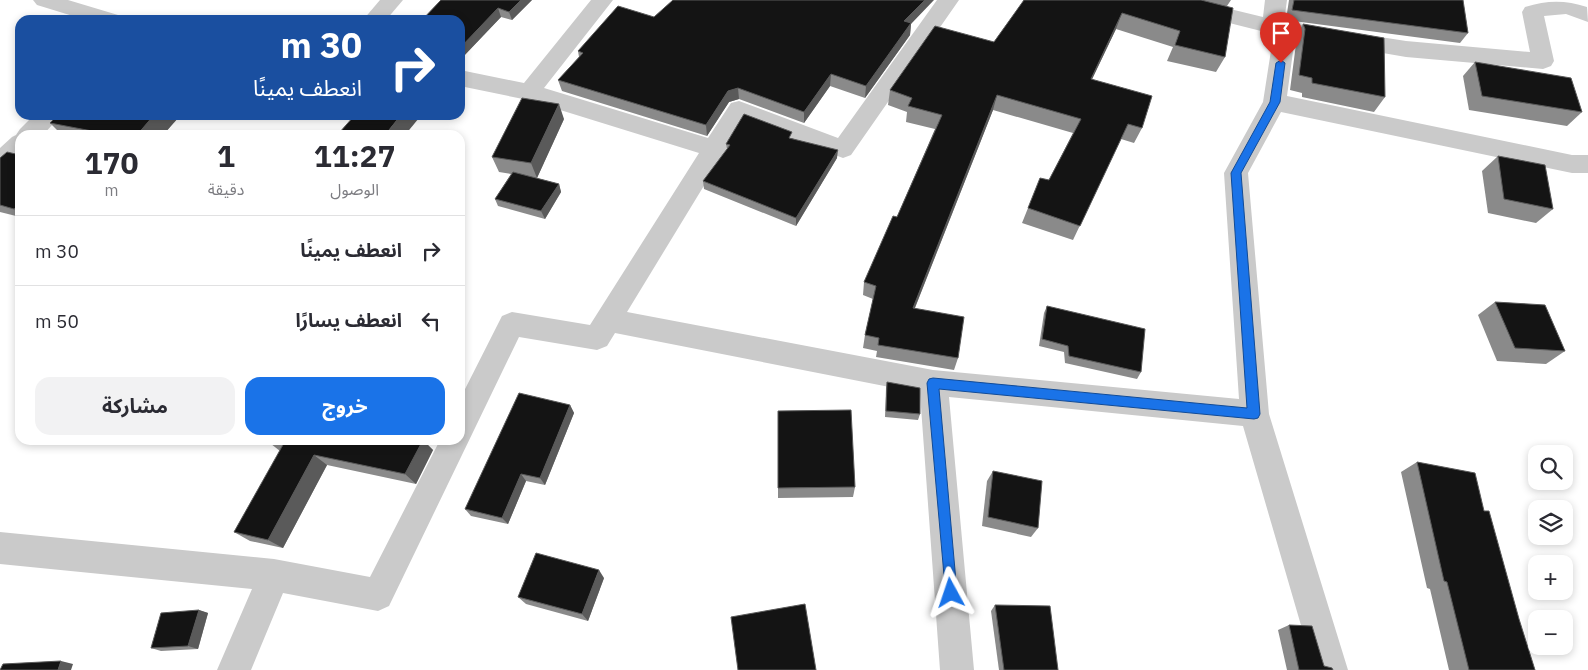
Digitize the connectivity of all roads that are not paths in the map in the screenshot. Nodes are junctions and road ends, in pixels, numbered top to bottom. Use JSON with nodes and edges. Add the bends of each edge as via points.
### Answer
{"nodes":[{"id":1,"x":44,"y":0,"type":"edge"},
{"id":2,"x":107,"y":0,"type":"edge"},
{"id":3,"x":392,"y":0,"type":"edge"},
{"id":4,"x":602,"y":0,"type":"edge"},
{"id":5,"x":948,"y":0,"type":"edge"},
{"id":6,"x":1165,"y":0,"type":"edge"},
{"id":7,"x":1276,"y":0,"type":"edge"},
{"id":8,"x":1553,"y":3,"type":"edge"},
{"id":9,"x":89,"y":14,"type":"junction"},
{"id":10,"x":92,"y":15,"type":"edge"},
{"id":11,"x":378,"y":15,"type":"edge"},
{"id":12,"x":1588,"y":15,"type":"edge"},
{"id":13,"x":1272,"y":26,"type":"junction"},
{"id":14,"x":465,"y":79,"type":"edge"},
{"id":15,"x":528,"y":92,"type":"junction"},
{"id":16,"x":1275,"y":102,"type":"junction"},
{"id":17,"x":43,"y":120,"type":"edge"},
{"id":18,"x":33,"y":130,"type":"edge"},
{"id":19,"x":15,"y":149,"type":"edge"},
{"id":20,"x":714,"y":149,"type":"junction"},
{"id":21,"x":0,"y":163,"type":"edge"},
{"id":22,"x":1588,"y":164,"type":"edge"},
{"id":23,"x":607,"y":320,"type":"junction"},
{"id":24,"x":933,"y":383,"type":"junction"},
{"id":25,"x":1254,"y":414,"type":"junction"},
{"id":26,"x":465,"y":419,"type":"edge"},
{"id":27,"x":453,"y":445,"type":"edge"},
{"id":28,"x":0,"y":548,"type":"edge"},
{"id":29,"x":274,"y":575,"type":"junction"},
{"id":30,"x":234,"y":670,"type":"edge"},
{"id":31,"x":957,"y":670,"type":"edge"},
{"id":32,"x":1331,"y":670,"type":"edge"}],
"edges":[{"from":1,"to":9,"type":"street"},
{"from":2,"to":9,"type":"street"},
{"from":3,"to":11,"type":"street"},
{"from":4,"to":15,"type":"street"},
{"from":5,"to":20,"type":"street","via":[[843,149],[739,109]]},
{"from":6,"to":13,"type":"street"},
{"from":7,"to":13,"type":"street"},
{"from":8,"to":12,"type":"street"},
{"from":8,"to":13,"type":"street","via":[[1533,12],[1543,61],[1406,49]]},
{"from":9,"to":10,"type":"street"},
{"from":13,"to":16,"type":"street","via":[[1284,44]]},
{"from":14,"to":15,"type":"street"},
{"from":15,"to":20,"type":"street"},
{"from":16,"to":22,"type":"street","via":[[1572,164]]},
{"from":16,"to":25,"type":"street","via":[[1236,173]]},
{"from":17,"to":18,"type":"street"},
{"from":19,"to":21,"type":"street"},
{"from":20,"to":23,"type":"street"},
{"from":23,"to":24,"type":"street"},
{"from":23,"to":26,"type":"street","via":[[597,338],[512,324]]},
{"from":24,"to":25,"type":"street"},
{"from":24,"to":31,"type":"street"},
{"from":25,"to":32,"type":"street"},
{"from":27,"to":29,"type":"street","via":[[378,595]]},
{"from":28,"to":29,"type":"street"},
{"from":29,"to":30,"type":"street"}]}
